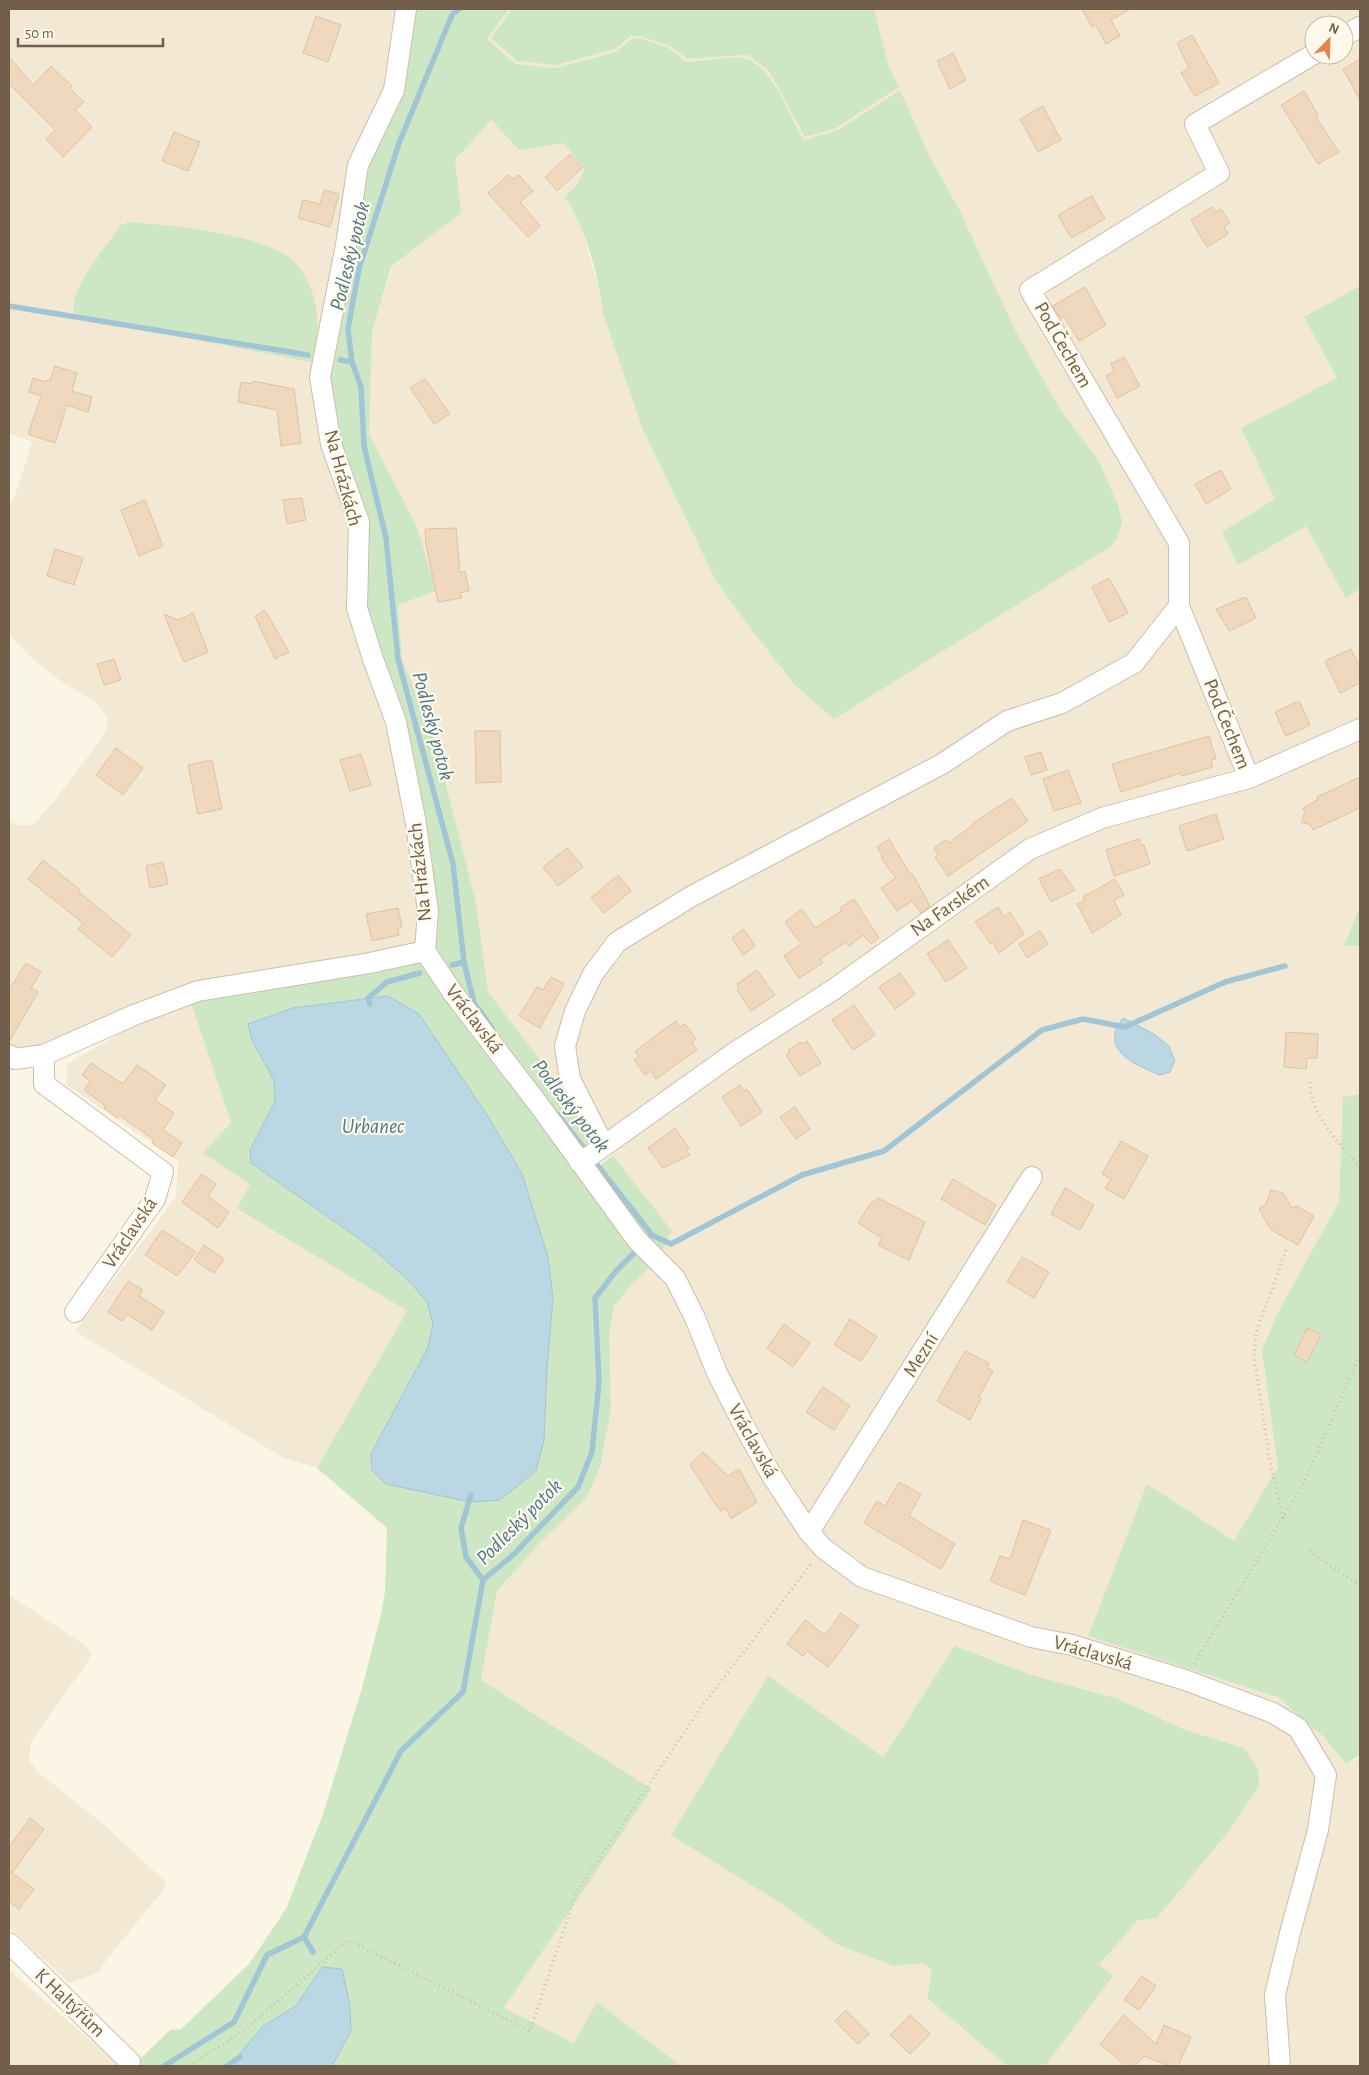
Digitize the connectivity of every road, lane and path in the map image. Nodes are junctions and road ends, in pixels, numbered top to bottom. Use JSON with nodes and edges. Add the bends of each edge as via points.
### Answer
{"nodes":[{"id":1,"x":406,"y":9,"type":"edge"},
{"id":2,"x":1304,"y":60,"type":"edge"},
{"id":3,"x":1179,"y":606,"type":"junction"},
{"id":4,"x":1360,"y":729,"type":"edge"},
{"id":5,"x":1249,"y":778,"type":"junction"},
{"id":6,"x":425,"y":951,"type":"junction"},
{"id":7,"x":9,"y":1055,"type":"edge"},
{"id":8,"x":44,"y":1055,"type":"junction"},
{"id":9,"x":1310,"y":1082,"type":"dead end"},
{"id":10,"x":591,"y":1155,"type":"junction"},
{"id":11,"x":1360,"y":1168,"type":"edge"},
{"id":12,"x":1032,"y":1177,"type":"dead end"},
{"id":13,"x":1287,"y":1247,"type":"dead end"},
{"id":14,"x":75,"y":1312,"type":"dead end"},
{"id":15,"x":1360,"y":1355,"type":"edge"},
{"id":16,"x":1282,"y":1518,"type":"junction"},
{"id":17,"x":809,"y":1532,"type":"junction"},
{"id":18,"x":823,"y":1548,"type":"junction"},
{"id":19,"x":1310,"y":1551,"type":"dead end"},
{"id":20,"x":1360,"y":1586,"type":"edge"},
{"id":21,"x":1185,"y":1680,"type":"junction"},
{"id":22,"x":9,"y":1943,"type":"edge"},
{"id":23,"x":130,"y":2062,"type":"dead end"},
{"id":24,"x":189,"y":2066,"type":"edge"},
{"id":25,"x":1280,"y":2066,"type":"edge"}],
"edges":[{"from":1,"to":6,"type":"street","name":"Na Hrázkách","via":[[394,90],[358,165],[320,377],[331,444],[359,522],[358,608],[396,722],[416,824],[428,911]]},
{"from":2,"to":3,"type":"street","name":"Pod Čechem","via":[[1195,124],[1219,173],[1030,290],[1180,543]]},
{"from":3,"to":5,"type":"street","name":"Pod Čechem"},
{"from":3,"to":10,"type":"street","via":[[1134,663],[1062,703],[1007,721],[942,764],[692,896],[617,942],[593,974],[575,1011],[565,1046],[570,1079]]},
{"from":4,"to":5,"type":"street","name":"Na Farském"},
{"from":5,"to":10,"type":"street","name":"Na Farském","via":[[1102,818],[1030,849],[833,990],[734,1053]]},
{"from":6,"to":8,"type":"street","via":[[198,991]]},
{"from":6,"to":10,"type":"street","name":"Vráclavská","via":[[539,1105]]},
{"from":7,"to":8,"type":"street","via":[[15,1059]]},
{"from":8,"to":14,"type":"street","name":"Vráclavská","via":[[44,1084],[163,1172],[155,1199]]},
{"from":9,"to":11,"type":"path","via":[[1310,1097],[1319,1118]]},
{"from":10,"to":17,"type":"street","name":"Vráclavská","via":[[641,1245],[674,1278],[743,1424]]},
{"from":12,"to":17,"type":"street","name":"Mezní"},
{"from":13,"to":16,"type":"path","via":[[1258,1326],[1254,1356]]},
{"from":15,"to":16,"type":"path","via":[[1305,1481]]},
{"from":16,"to":21,"type":"path"},
{"from":17,"to":18,"type":"street","name":"Vráclavská"},
{"from":18,"to":21,"type":"street","name":"Vráclavská","via":[[862,1577],[1031,1637],[1072,1645]]},
{"from":18,"to":24,"type":"path","via":[[702,1706],[576,1893],[530,2032],[348,1940],[247,2028]]},
{"from":19,"to":20,"type":"path"},
{"from":21,"to":25,"type":"street","name":"Vráclavská","via":[[1273,1713],[1298,1728],[1326,1775],[1318,1830],[1275,1996]]},
{"from":22,"to":23,"type":"street","name":"K Haltýřům"}]}
